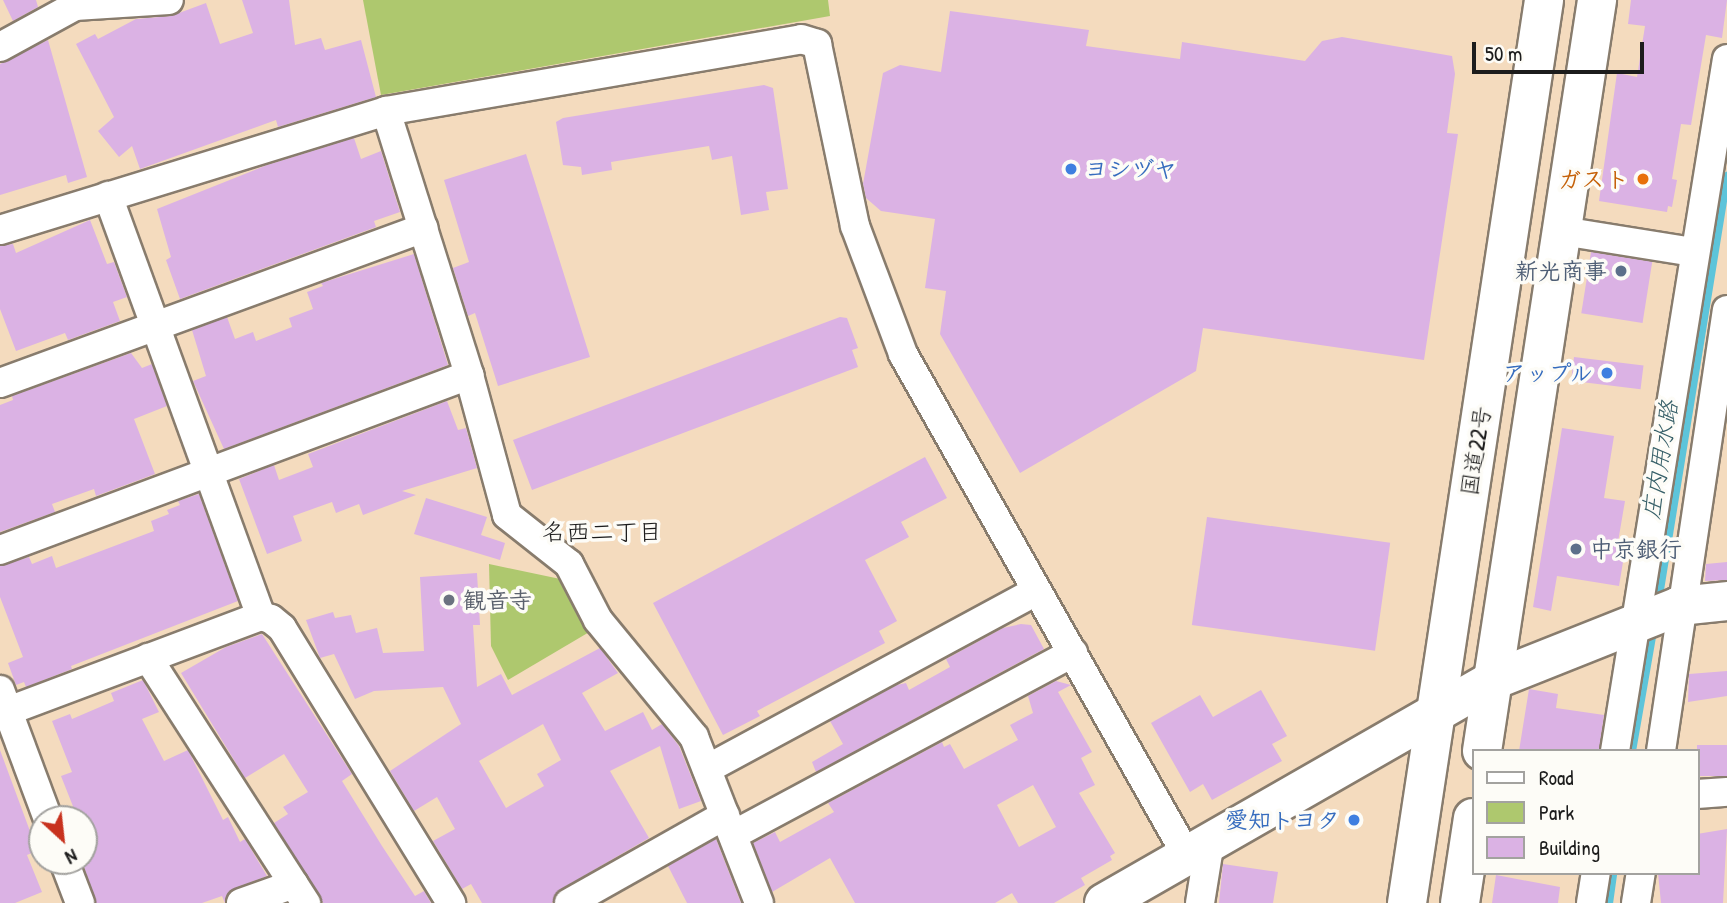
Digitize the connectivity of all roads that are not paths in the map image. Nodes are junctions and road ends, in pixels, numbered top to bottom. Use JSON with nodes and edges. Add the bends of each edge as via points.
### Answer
{"nodes":[{"id":1,"x":169,"y":0,"type":"edge"},
{"id":2,"x":1544,"y":0,"type":"edge"},
{"id":3,"x":1597,"y":0,"type":"edge"},
{"id":4,"x":0,"y":47,"type":"edge"},
{"id":5,"x":1727,"y":59,"type":"edge"},
{"id":6,"x":386,"y":111,"type":"junction"},
{"id":7,"x":108,"y":196,"type":"junction"},
{"id":8,"x":423,"y":228,"type":"junction"},
{"id":9,"x":0,"y":230,"type":"edge"},
{"id":10,"x":1562,"y":231,"type":"junction"},
{"id":11,"x":1693,"y":252,"type":"junction"},
{"id":12,"x":1727,"y":310,"type":"edge"},
{"id":13,"x":156,"y":328,"type":"junction"},
{"id":14,"x":469,"y":375,"type":"junction"},
{"id":15,"x":0,"y":383,"type":"edge"},
{"id":16,"x":1719,"y":405,"type":"edge"},
{"id":17,"x":209,"y":472,"type":"junction"},
{"id":18,"x":0,"y":550,"type":"edge"},
{"id":19,"x":1034,"y":592,"type":"junction"},
{"id":20,"x":1727,"y":601,"type":"edge"},
{"id":21,"x":1683,"y":605,"type":"junction"},
{"id":22,"x":261,"y":616,"type":"junction"},
{"id":23,"x":1639,"y":621,"type":"junction"},
{"id":24,"x":1073,"y":653,"type":"junction"},
{"id":25,"x":148,"y":658,"type":"junction"},
{"id":26,"x":1491,"y":681,"type":"junction"},
{"id":27,"x":3,"y":705,"type":"edge"},
{"id":28,"x":1436,"y":710,"type":"junction"},
{"id":29,"x":1482,"y":749,"type":"edge"},
{"id":30,"x":1615,"y":749,"type":"edge"},
{"id":31,"x":1661,"y":749,"type":"edge"},
{"id":32,"x":707,"y":769,"type":"junction"},
{"id":33,"x":1727,"y":792,"type":"edge"},
{"id":34,"x":1699,"y":794,"type":"edge"},
{"id":35,"x":42,"y":805,"type":"edge"},
{"id":36,"x":729,"y":825,"type":"junction"},
{"id":37,"x":1472,"y":825,"type":"edge"},
{"id":38,"x":1198,"y":847,"type":"junction"},
{"id":39,"x":69,"y":875,"type":"edge"},
{"id":40,"x":1596,"y":875,"type":"edge"},
{"id":41,"x":1641,"y":875,"type":"edge"},
{"id":42,"x":300,"y":893,"type":"edge"},
{"id":43,"x":80,"y":903,"type":"edge"},
{"id":44,"x":241,"y":903,"type":"edge"},
{"id":45,"x":451,"y":903,"type":"edge"},
{"id":46,"x":569,"y":903,"type":"edge"},
{"id":47,"x":759,"y":903,"type":"edge"},
{"id":48,"x":1104,"y":903,"type":"edge"},
{"id":49,"x":1200,"y":903,"type":"edge"},
{"id":50,"x":1407,"y":903,"type":"edge"},
{"id":51,"x":1460,"y":903,"type":"edge"},
{"id":52,"x":1591,"y":903,"type":"edge"},
{"id":53,"x":1636,"y":903,"type":"edge"}],
"edges":[{"from":1,"to":4,"type":"street","via":[[75,6]]},
{"from":2,"to":28,"type":"main road","name":"国道22号"},
{"from":3,"to":10,"type":"main road"},
{"from":5,"to":11,"type":"street"},
{"from":6,"to":7,"type":"street"},
{"from":6,"to":8,"type":"street"},
{"from":6,"to":19,"type":"street","via":[[801,39],[817,44],[855,226],[889,322]]},
{"from":7,"to":9,"type":"street"},
{"from":7,"to":13,"type":"street"},
{"from":8,"to":13,"type":"street"},
{"from":8,"to":14,"type":"street"},
{"from":10,"to":11,"type":"street"},
{"from":10,"to":26,"type":"main road"},
{"from":11,"to":23,"type":"street"},
{"from":12,"to":16,"type":"street"},
{"from":13,"to":15,"type":"street"},
{"from":13,"to":17,"type":"street"},
{"from":14,"to":17,"type":"street"},
{"from":14,"to":32,"type":"street","via":[[507,514],[569,564],[598,620],[694,737]]},
{"from":16,"to":21,"type":"street"},
{"from":17,"to":18,"type":"street"},
{"from":17,"to":22,"type":"street"},
{"from":19,"to":24,"type":"street"},
{"from":19,"to":32,"type":"street"},
{"from":20,"to":21,"type":"main road"},
{"from":21,"to":23,"type":"main road"},
{"from":21,"to":31,"type":"street"},
{"from":22,"to":25,"type":"street"},
{"from":22,"to":45,"type":"street","via":[[282,628]]},
{"from":23,"to":26,"type":"main road"},
{"from":23,"to":30,"type":"street"},
{"from":24,"to":36,"type":"street"},
{"from":24,"to":38,"type":"street"},
{"from":25,"to":27,"type":"street"},
{"from":25,"to":42,"type":"street"},
{"from":26,"to":28,"type":"main road"},
{"from":26,"to":29,"type":"main road"},
{"from":27,"to":35,"type":"street"},
{"from":28,"to":38,"type":"main road"},
{"from":28,"to":50,"type":"main road","name":"国道22号"},
{"from":32,"to":36,"type":"street"},
{"from":33,"to":34,"type":"street"},
{"from":36,"to":46,"type":"street"},
{"from":36,"to":47,"type":"street"},
{"from":37,"to":51,"type":"main road"},
{"from":38,"to":48,"type":"main road"},
{"from":38,"to":49,"type":"street"},
{"from":39,"to":43,"type":"street"},
{"from":40,"to":52,"type":"street"},
{"from":41,"to":53,"type":"street"},
{"from":42,"to":44,"type":"street"}]}
